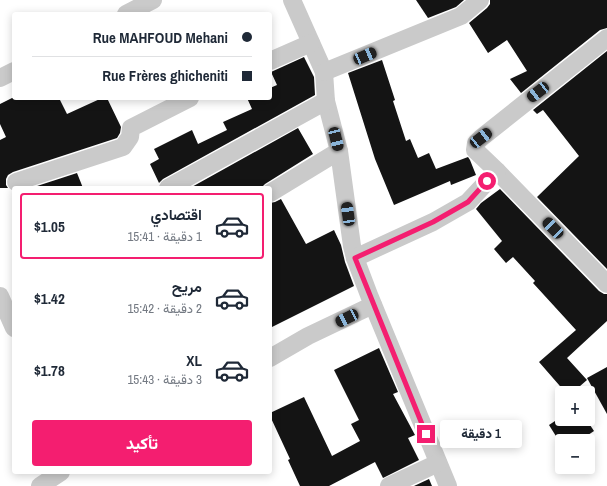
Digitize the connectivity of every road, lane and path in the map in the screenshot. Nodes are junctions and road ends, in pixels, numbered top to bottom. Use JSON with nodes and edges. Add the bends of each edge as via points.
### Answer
{"nodes":[{"id":1,"x":153,"y":0,"type":"edge"},
{"id":2,"x":480,"y":0,"type":"edge"},
{"id":3,"x":295,"y":2,"type":"edge"},
{"id":4,"x":130,"y":12,"type":"edge"},
{"id":5,"x":607,"y":38,"type":"edge"},
{"id":6,"x":311,"y":42,"type":"junction"},
{"id":7,"x":272,"y":60,"type":"edge"},
{"id":8,"x":12,"y":72,"type":"edge"},
{"id":9,"x":324,"y":72,"type":"junction"},
{"id":10,"x":0,"y":78,"type":"edge"},
{"id":11,"x":186,"y":100,"type":"edge"},
{"id":12,"x":326,"y":101,"type":"junction"},
{"id":13,"x":339,"y":152,"type":"junction"},
{"id":14,"x":497,"y":171,"type":"junction"},
{"id":15,"x":16,"y":182,"type":"dead end"},
{"id":16,"x":172,"y":186,"type":"edge"},
{"id":17,"x":272,"y":191,"type":"edge"},
{"id":18,"x":355,"y":258,"type":"junction"},
{"id":19,"x":607,"y":284,"type":"edge"},
{"id":20,"x":0,"y":296,"type":"edge"},
{"id":21,"x":373,"y":305,"type":"junction"},
{"id":22,"x":12,"y":323,"type":"edge"},
{"id":23,"x":272,"y":357,"type":"edge"},
{"id":24,"x":438,"y":463,"type":"junction"},
{"id":25,"x":58,"y":474,"type":"edge"},
{"id":26,"x":40,"y":486,"type":"edge"},
{"id":27,"x":389,"y":486,"type":"edge"},
{"id":28,"x":448,"y":486,"type":"edge"}],
"edges":[{"from":1,"to":4,"type":"street"},
{"from":2,"to":9,"type":"street","via":[[461,16]]},
{"from":3,"to":6,"type":"street"},
{"from":5,"to":14,"type":"street","via":[[476,143],[476,150]]},
{"from":6,"to":7,"type":"street"},
{"from":6,"to":9,"type":"street"},
{"from":8,"to":10,"type":"street"},
{"from":9,"to":12,"type":"street"},
{"from":11,"to":15,"type":"street","via":[[131,128],[130,137],[123,147]]},
{"from":12,"to":13,"type":"street"},
{"from":12,"to":16,"type":"street"},
{"from":13,"to":17,"type":"street"},
{"from":13,"to":18,"type":"street"},
{"from":14,"to":18,"type":"street","via":[[468,202],[433,222]]},
{"from":14,"to":19,"type":"street"},
{"from":18,"to":21,"type":"street"},
{"from":20,"to":22,"type":"street"},
{"from":21,"to":23,"type":"street","via":[[308,336]]},
{"from":21,"to":24,"type":"street"},
{"from":24,"to":27,"type":"street"},
{"from":24,"to":28,"type":"street"},
{"from":25,"to":26,"type":"street"}]}
